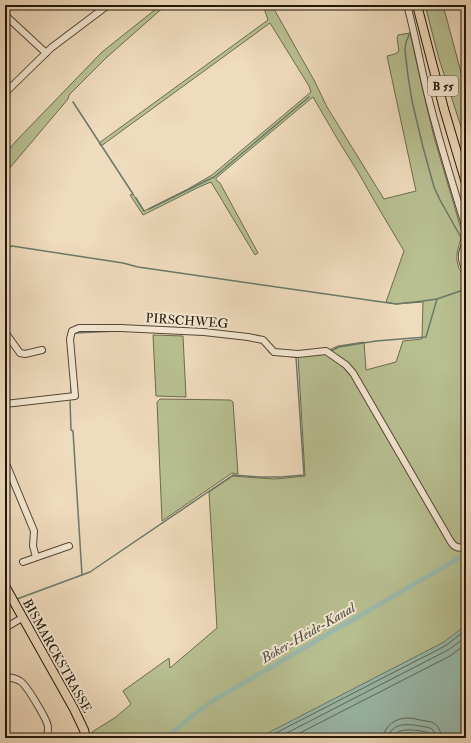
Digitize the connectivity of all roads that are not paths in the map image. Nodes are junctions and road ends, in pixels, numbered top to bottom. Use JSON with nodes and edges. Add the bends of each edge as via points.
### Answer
{"nodes":[{"id":1,"x":108,"y":5,"type":"edge"},
{"id":2,"x":407,"y":5,"type":"edge"},
{"id":3,"x":417,"y":5,"type":"edge"},
{"id":4,"x":422,"y":5,"type":"edge"},
{"id":5,"x":5,"y":15,"type":"edge"},
{"id":6,"x":46,"y":53,"type":"junction"},
{"id":7,"x":5,"y":93,"type":"edge"},
{"id":8,"x":466,"y":167,"type":"edge"},
{"id":9,"x":466,"y":183,"type":"edge"},
{"id":10,"x":466,"y":228,"type":"edge"},
{"id":11,"x":466,"y":242,"type":"edge"},
{"id":12,"x":466,"y":270,"type":"edge"},
{"id":13,"x":5,"y":332,"type":"edge"},
{"id":14,"x":42,"y":350,"type":"dead end"},
{"id":15,"x":5,"y":404,"type":"edge"},
{"id":16,"x":5,"y":461,"type":"edge"},
{"id":17,"x":69,"y":546,"type":"dead end"},
{"id":18,"x":466,"y":546,"type":"edge"},
{"id":19,"x":36,"y":558,"type":"junction"},
{"id":20,"x":23,"y":562,"type":"dead end"},
{"id":21,"x":5,"y":586,"type":"edge"},
{"id":22,"x":22,"y":618,"type":"junction"},
{"id":23,"x":5,"y":628,"type":"edge"},
{"id":24,"x":5,"y":678,"type":"edge"},
{"id":25,"x":46,"y":738,"type":"edge"},
{"id":26,"x":86,"y":738,"type":"edge"}],
"edges":[{"from":1,"to":6,"type":"street"},
{"from":2,"to":10,"type":"street","via":[[427,91]]},
{"from":3,"to":9,"type":"main road","number":"B 55"},
{"from":4,"to":8,"type":"main road","number":"B 55"},
{"from":5,"to":6,"type":"street"},
{"from":6,"to":7,"type":"street"},
{"from":11,"to":12,"type":"street","via":[[461,256]]},
{"from":13,"to":14,"type":"street","via":[[20,353]]},
{"from":15,"to":18,"type":"street","name":"PIRSCHWEG","via":[[75,396],[70,339],[72,331],[79,328],[204,332],[262,340],[274,352],[328,353],[354,373],[451,542],[458,548]]},
{"from":16,"to":19,"type":"street","via":[[34,530],[33,546]]},
{"from":17,"to":19,"type":"street"},
{"from":19,"to":20,"type":"street"},
{"from":21,"to":22,"type":"main road","name":"BISMARCKSTRASSE"},
{"from":22,"to":23,"type":"street"},
{"from":22,"to":26,"type":"main road","name":"BISMARCKSTRASSE","via":[[74,709]]},
{"from":24,"to":25,"type":"street","via":[[18,679],[24,684],[47,723]]}]}
